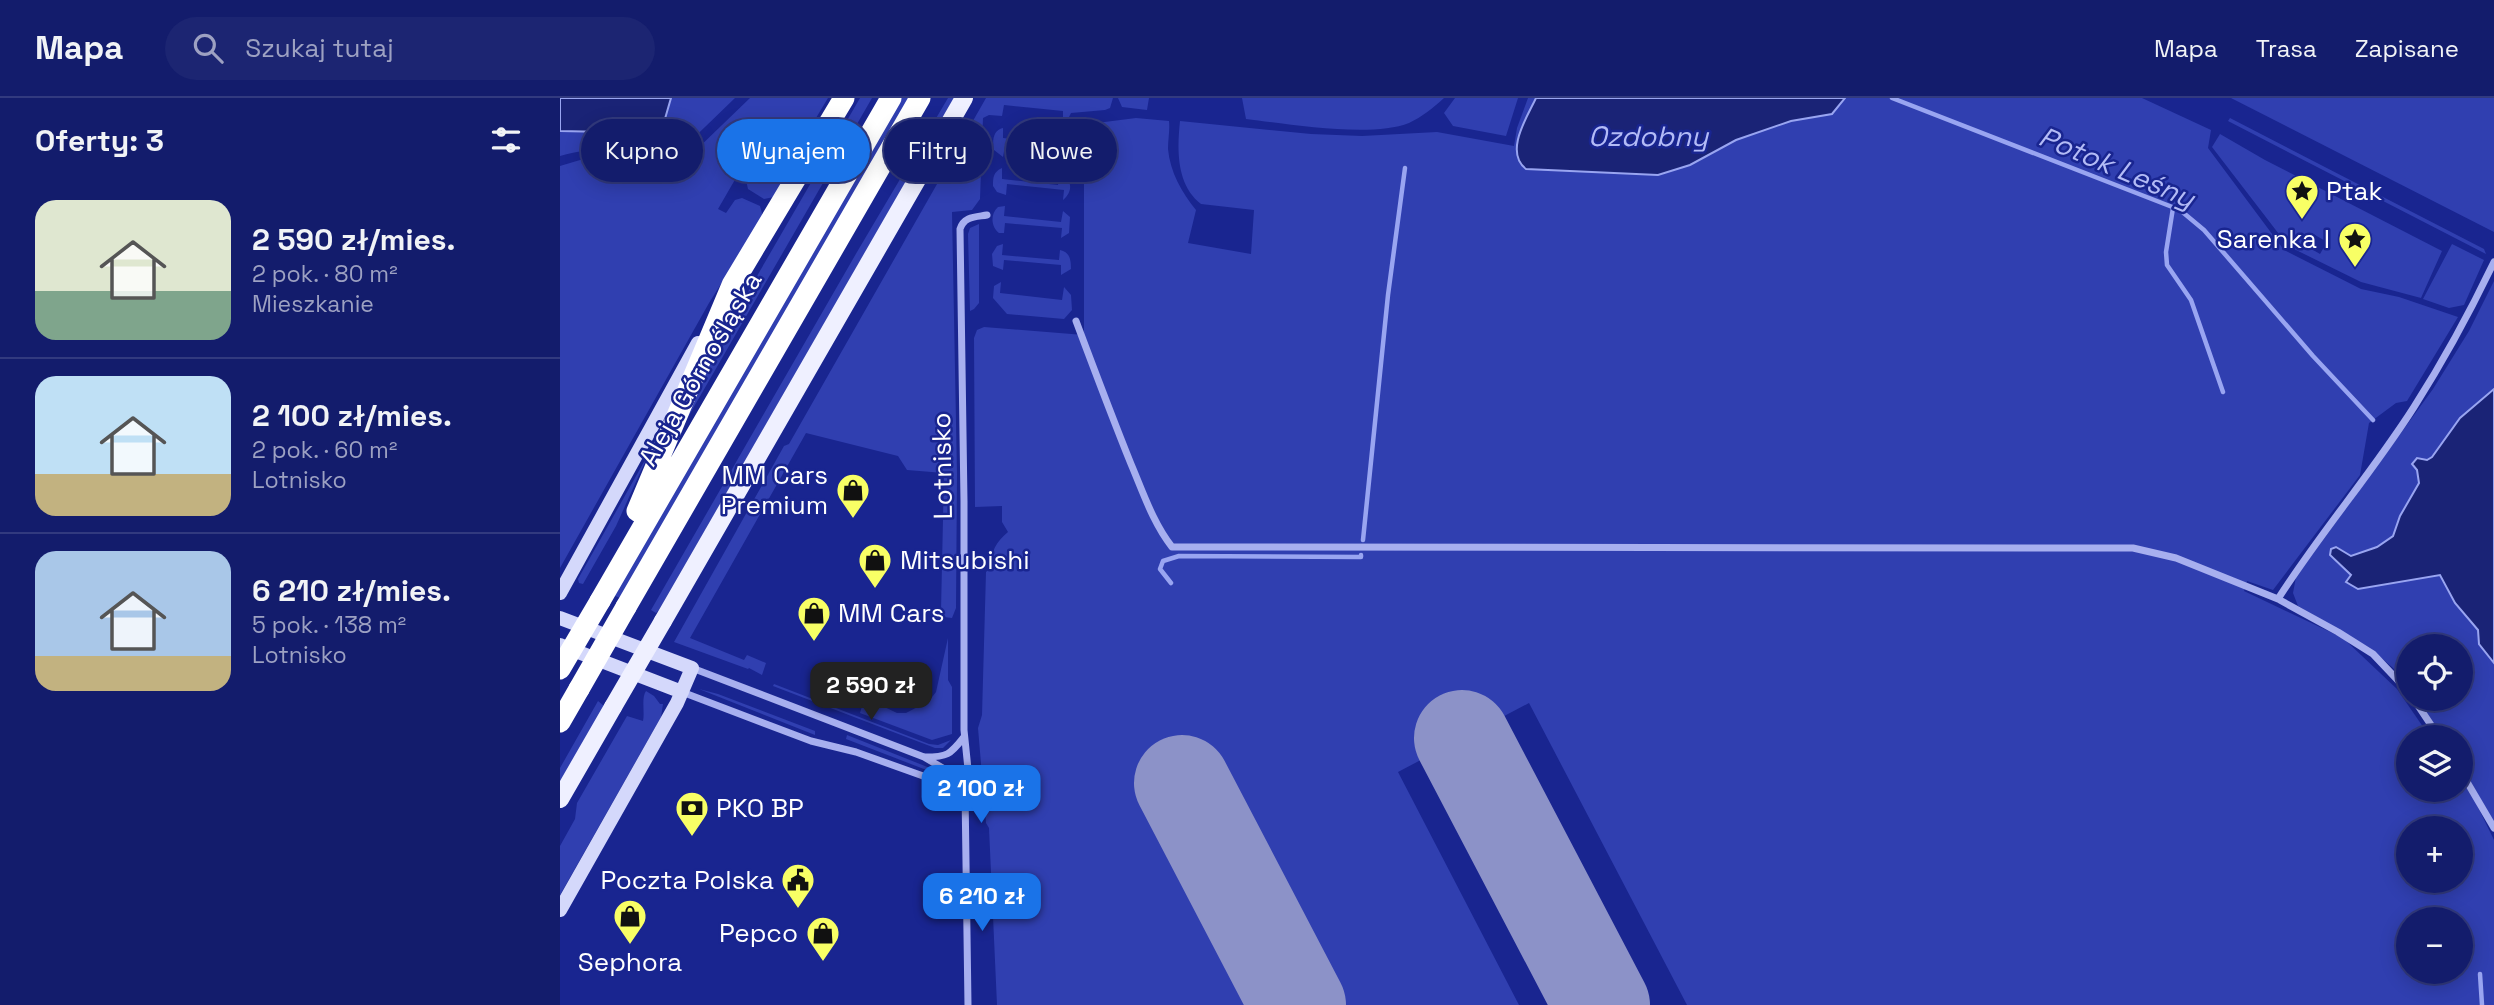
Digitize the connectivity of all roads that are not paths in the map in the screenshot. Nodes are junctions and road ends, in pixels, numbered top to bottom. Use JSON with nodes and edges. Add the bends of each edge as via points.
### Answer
{"nodes":[{"id":1,"x":844,"y":98,"type":"edge"},
{"id":2,"x":891,"y":98,"type":"edge"},
{"id":3,"x":920,"y":98,"type":"edge"},
{"id":4,"x":964,"y":98,"type":"edge"},
{"id":5,"x":987,"y":215,"type":"dead end"},
{"id":6,"x":2494,"y":262,"type":"edge"},
{"id":7,"x":732,"y":285,"type":"junction"},
{"id":8,"x":1076,"y":321,"type":"dead end"},
{"id":9,"x":562,"y":589,"type":"edge"},
{"id":10,"x":2278,"y":599,"type":"junction"},
{"id":11,"x":600,"y":601,"type":"junction"},
{"id":12,"x":560,"y":618,"type":"edge"},
{"id":13,"x":560,"y":645,"type":"edge"},
{"id":14,"x":692,"y":668,"type":"junction"},
{"id":15,"x":560,"y":669,"type":"edge"},
{"id":16,"x":2396,"y":678,"type":"edge"},
{"id":17,"x":682,"y":692,"type":"junction"},
{"id":18,"x":560,"y":722,"type":"edge"},
{"id":19,"x":964,"y":737,"type":"junction"},
{"id":20,"x":924,"y":757,"type":"junction"},
{"id":21,"x":965,"y":791,"type":"junction"},
{"id":22,"x":2473,"y":792,"type":"edge"},
{"id":23,"x":560,"y":799,"type":"edge"},
{"id":24,"x":2494,"y":828,"type":"edge"},
{"id":25,"x":560,"y":910,"type":"edge"},
{"id":26,"x":968,"y":1005,"type":"edge"}],
"edges":[{"from":1,"to":7,"type":"highway"},
{"from":2,"to":11,"type":"highway","name":"Aleja Górnośląska"},
{"from":3,"to":18,"type":"highway","bridge":true},
{"from":4,"to":23,"type":"main road","bridge":true},
{"from":5,"to":19,"type":"street","name":"Lotnisko","via":[[966,219],[960,229]]},
{"from":6,"to":10,"type":"street","via":[[2467,318],[2413,408]]},
{"from":7,"to":9,"type":"street"},
{"from":7,"to":11,"type":"highway"},
{"from":8,"to":10,"type":"street","via":[[1150,510],[1172,547],[2133,548],[2176,558]]},
{"from":10,"to":16,"type":"street","via":[[2373,654]]},
{"from":11,"to":15,"type":"highway","name":"Aleja Górnośląska","bridge":true},
{"from":12,"to":14,"type":"street"},
{"from":13,"to":17,"type":"street"},
{"from":14,"to":17,"type":"street"},
{"from":14,"to":20,"type":"street"},
{"from":17,"to":21,"type":"street","via":[[810,741],[856,752]]},
{"from":17,"to":25,"type":"street"},
{"from":19,"to":20,"type":"street","via":[[943,757]]},
{"from":19,"to":21,"type":"street","name":"Lotnisko"},
{"from":20,"to":21,"type":"street","via":[[958,776]]},
{"from":21,"to":26,"type":"street","name":"Lotnisko"},
{"from":22,"to":24,"type":"street"}]}
